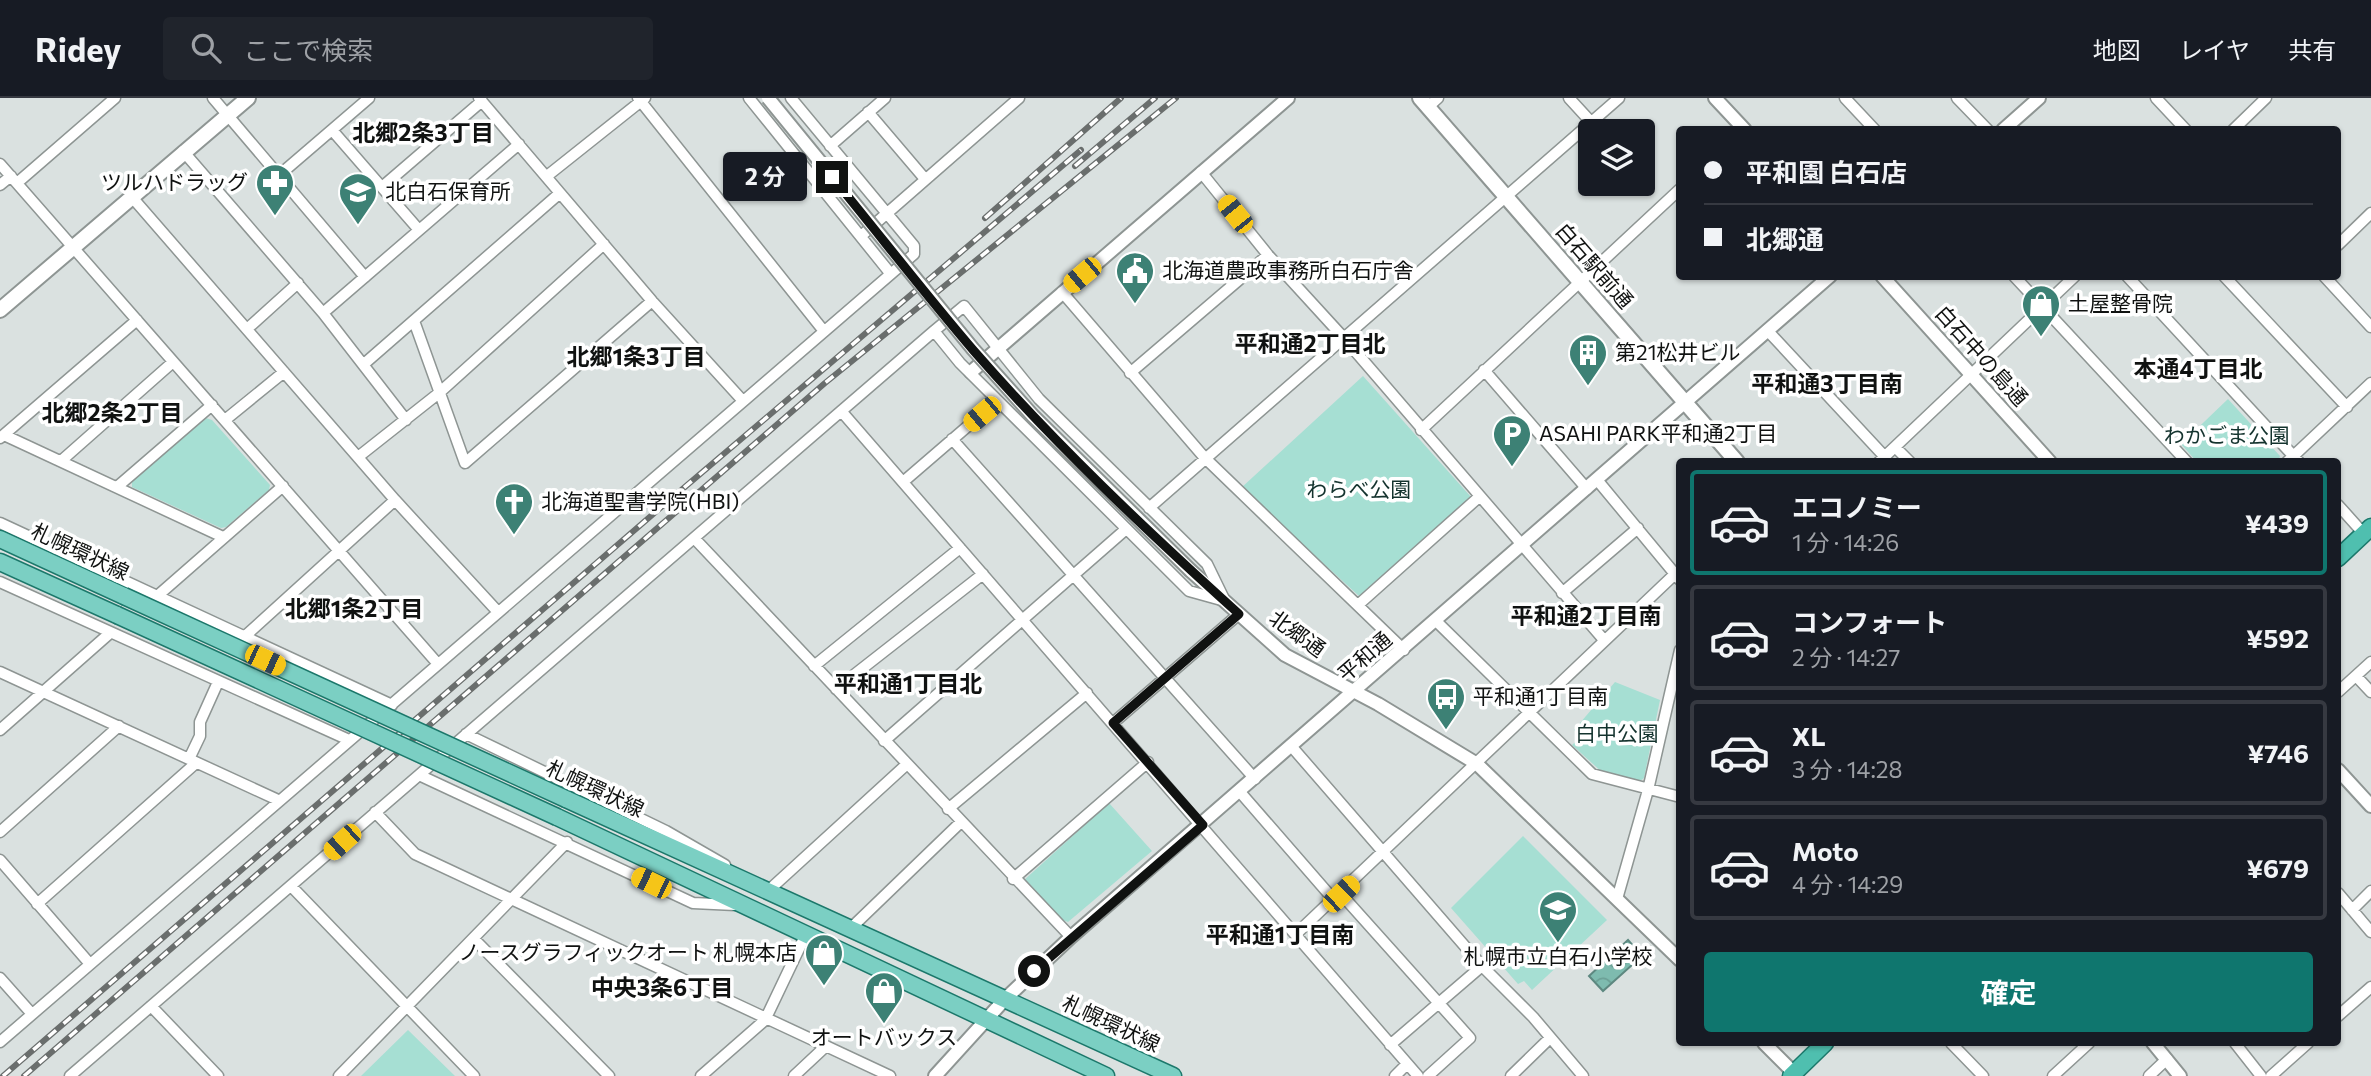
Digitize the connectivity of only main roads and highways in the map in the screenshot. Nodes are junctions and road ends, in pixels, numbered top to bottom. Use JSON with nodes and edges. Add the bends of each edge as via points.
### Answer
{"nodes":[{"id":1,"x":248,"y":98,"type":"edge"},
{"id":2,"x":1429,"y":101,"type":"edge"},
{"id":3,"x":0,"y":310,"type":"edge"},
{"id":4,"x":1734,"y":458,"type":"edge"},
{"id":5,"x":2367,"y":531,"type":"edge"},
{"id":6,"x":0,"y":539,"type":"edge"},
{"id":7,"x":2341,"y":555,"type":"edge"},
{"id":8,"x":0,"y":562,"type":"edge"},
{"id":9,"x":1822,"y":1046,"type":"edge"},
{"id":10,"x":1793,"y":1075,"type":"edge"},
{"id":11,"x":1106,"y":1076,"type":"edge"},
{"id":12,"x":1173,"y":1076,"type":"edge"}],
"edges":[{"from":1,"to":3,"type":"main road"},
{"from":2,"to":4,"type":"main road","name":"白石駅前通","via":[[1505,197]]},
{"from":5,"to":7,"type":"highway"},
{"from":6,"to":12,"type":"main road","name":"札幌環状線","bridge":true},
{"from":8,"to":11,"type":"main road","name":"札幌環状線","bridge":true,"via":[[750,906]]},
{"from":9,"to":10,"type":"highway"}]}
